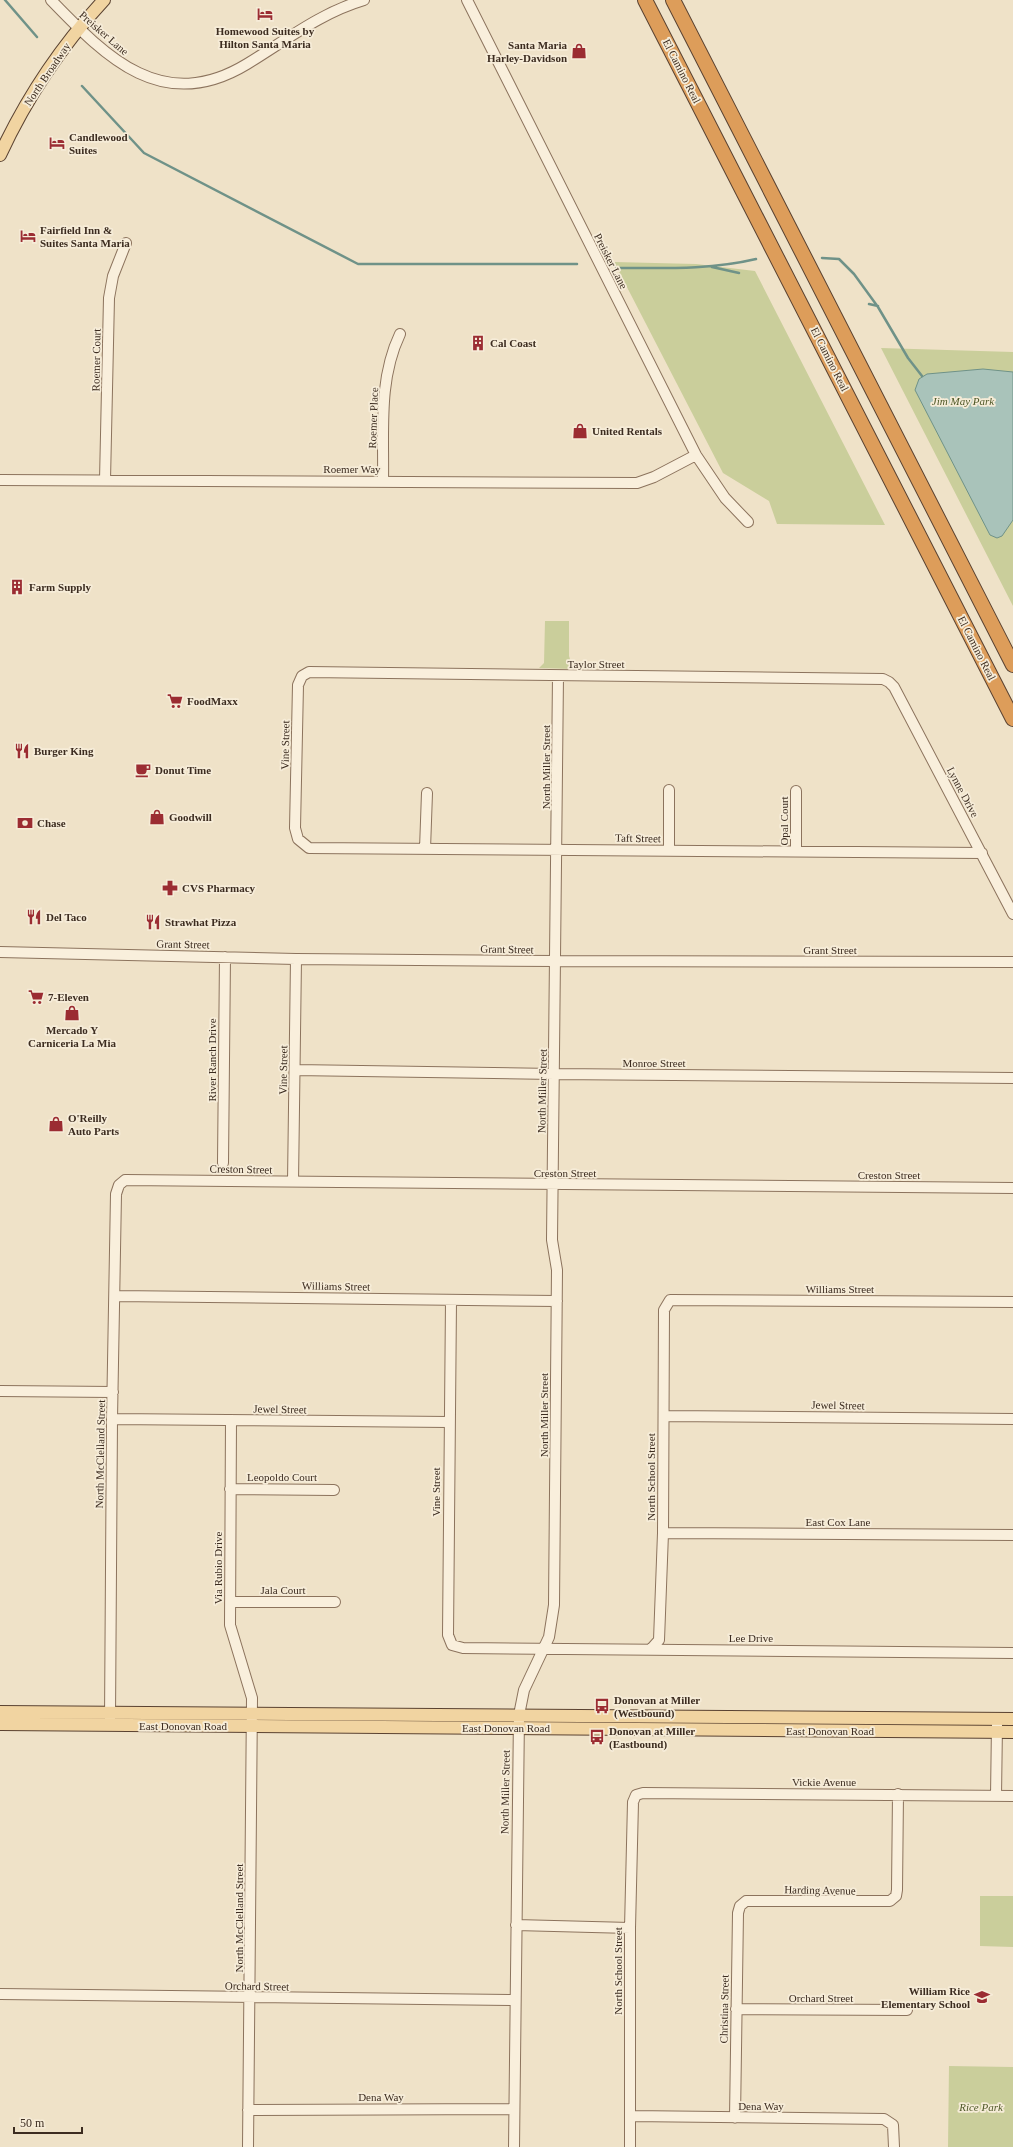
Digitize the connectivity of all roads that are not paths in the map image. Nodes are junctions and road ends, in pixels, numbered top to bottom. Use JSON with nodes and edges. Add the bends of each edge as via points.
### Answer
{"nodes":[{"id":1,"x":51,"y":0,"type":"edge"},
{"id":2,"x":104,"y":0,"type":"edge"},
{"id":3,"x":364,"y":0,"type":"edge"},
{"id":4,"x":467,"y":0,"type":"edge"},
{"id":5,"x":644,"y":0,"type":"edge"},
{"id":6,"x":673,"y":0,"type":"edge"},
{"id":7,"x":78,"y":28,"type":"junction"},
{"id":8,"x":0,"y":155,"type":"edge"},
{"id":9,"x":126,"y":243,"type":"dead end"},
{"id":10,"x":400,"y":334,"type":"dead end"},
{"id":11,"x":696,"y":455,"type":"junction"},
{"id":12,"x":0,"y":480,"type":"edge"},
{"id":13,"x":105,"y":480,"type":"junction"},
{"id":14,"x":383,"y":481,"type":"junction"},
{"id":15,"x":748,"y":522,"type":"dead end"},
{"id":16,"x":1013,"y":665,"type":"edge"},
{"id":17,"x":302,"y":676,"type":"joint"},
{"id":18,"x":558,"y":676,"type":"junction"},
{"id":19,"x":889,"y":682,"type":"joint"},
{"id":20,"x":1013,"y":719,"type":"edge"},
{"id":21,"x":669,"y":790,"type":"dead end"},
{"id":22,"x":796,"y":791,"type":"dead end"},
{"id":23,"x":427,"y":793,"type":"dead end"},
{"id":24,"x":298,"y":839,"type":"joint"},
{"id":25,"x":425,"y":849,"type":"junction"},
{"id":26,"x":558,"y":850,"type":"junction"},
{"id":27,"x":669,"y":851,"type":"junction"},
{"id":28,"x":796,"y":852,"type":"junction"},
{"id":29,"x":982,"y":853,"type":"junction"},
{"id":30,"x":1013,"y":914,"type":"edge"},
{"id":31,"x":0,"y":952,"type":"edge"},
{"id":32,"x":225,"y":957,"type":"junction"},
{"id":33,"x":296,"y":959,"type":"junction"},
{"id":34,"x":556,"y":961,"type":"junction"},
{"id":35,"x":1013,"y":962,"type":"edge"},
{"id":36,"x":294,"y":1070,"type":"junction"},
{"id":37,"x":554,"y":1074,"type":"junction"},
{"id":38,"x":1013,"y":1078,"type":"edge"},
{"id":39,"x":223,"y":1163,"type":"dead end"},
{"id":40,"x":293,"y":1182,"type":"junction"},
{"id":41,"x":119,"y":1185,"type":"joint"},
{"id":42,"x":552,"y":1185,"type":"junction"},
{"id":43,"x":1013,"y":1188,"type":"edge"},
{"id":44,"x":115,"y":1296,"type":"junction"},
{"id":45,"x":451,"y":1301,"type":"junction"},
{"id":46,"x":557,"y":1301,"type":"junction"},
{"id":47,"x":1013,"y":1302,"type":"edge"},
{"id":48,"x":667,"y":1303,"type":"joint"},
{"id":49,"x":0,"y":1391,"type":"edge"},
{"id":50,"x":113,"y":1392,"type":"junction"},
{"id":51,"x":664,"y":1416,"type":"junction"},
{"id":52,"x":112,"y":1419,"type":"junction"},
{"id":53,"x":1013,"y":1419,"type":"edge"},
{"id":54,"x":231,"y":1420,"type":"junction"},
{"id":55,"x":449,"y":1422,"type":"junction"},
{"id":56,"x":230,"y":1489,"type":"junction"},
{"id":57,"x":334,"y":1490,"type":"dead end"},
{"id":58,"x":663,"y":1533,"type":"junction"},
{"id":59,"x":1013,"y":1535,"type":"edge"},
{"id":60,"x":230,"y":1602,"type":"junction"},
{"id":61,"x":336,"y":1602,"type":"dead end"},
{"id":62,"x":489,"y":1649,"type":"joint"},
{"id":63,"x":652,"y":1649,"type":"junction"},
{"id":64,"x":544,"y":1650,"type":"junction"},
{"id":65,"x":1013,"y":1653,"type":"edge"},
{"id":66,"x":0,"y":1712,"type":"edge"},
{"id":67,"x":110,"y":1712,"type":"junction"},
{"id":68,"x":251,"y":1713,"type":"junction"},
{"id":69,"x":518,"y":1715,"type":"junction"},
{"id":70,"x":997,"y":1719,"type":"junction"},
{"id":71,"x":1013,"y":1719,"type":"edge"},
{"id":72,"x":0,"y":1724,"type":"edge"},
{"id":73,"x":110,"y":1725,"type":"junction"},
{"id":74,"x":251,"y":1726,"type":"junction"},
{"id":75,"x":518,"y":1728,"type":"junction"},
{"id":76,"x":997,"y":1732,"type":"junction"},
{"id":77,"x":1013,"y":1732,"type":"edge"},
{"id":78,"x":898,"y":1794,"type":"junction"},
{"id":79,"x":636,"y":1796,"type":"joint"},
{"id":80,"x":996,"y":1796,"type":"junction"},
{"id":81,"x":1013,"y":1796,"type":"edge"},
{"id":82,"x":743,"y":1902,"type":"joint"},
{"id":83,"x":516,"y":1925,"type":"junction"},
{"id":84,"x":630,"y":1928,"type":"junction"},
{"id":85,"x":0,"y":1994,"type":"edge"},
{"id":86,"x":250,"y":1998,"type":"junction"},
{"id":87,"x":514,"y":2000,"type":"junction"},
{"id":88,"x":736,"y":2009,"type":"junction"},
{"id":89,"x":907,"y":2010,"type":"dead end"},
{"id":90,"x":514,"y":2109,"type":"junction"},
{"id":91,"x":248,"y":2110,"type":"junction"},
{"id":92,"x":630,"y":2116,"type":"junction"},
{"id":93,"x":735,"y":2118,"type":"junction"},
{"id":94,"x":248,"y":2147,"type":"edge"},
{"id":95,"x":514,"y":2147,"type":"edge"},
{"id":96,"x":630,"y":2147,"type":"edge"},
{"id":97,"x":894,"y":2147,"type":"edge"}],
"edges":[{"from":1,"to":7,"type":"street","name":"Preisker Lane"},
{"from":2,"to":7,"type":"main road","name":"North Broadway"},
{"from":3,"to":7,"type":"street","name":"Preisker Lane","via":[[309,24],[246,65],[206,81],[162,82],[144,76],[124,66]]},
{"from":4,"to":11,"type":"street","name":"Preisker Lane"},
{"from":5,"to":20,"type":"highway","name":"El Camino Real"},
{"from":6,"to":16,"type":"highway"},
{"from":7,"to":8,"type":"main road","name":"North Broadway","via":[[31,96]]},
{"from":9,"to":13,"type":"street","name":"Roemer Court","via":[[113,276],[109,298]]},
{"from":10,"to":14,"type":"street","name":"Roemer Place","via":[[393,349],[384,396]]},
{"from":11,"to":14,"type":"street","name":"Roemer Way","via":[[637,483]]},
{"from":11,"to":15,"type":"street","name":"Preisker Lane","via":[[724,498]]},
{"from":12,"to":13,"type":"street","name":"Roemer Way"},
{"from":13,"to":14,"type":"street","name":"Roemer Way"},
{"from":17,"to":18,"type":"street","name":"Taylor Street","via":[[308,672]]},
{"from":17,"to":24,"type":"street","name":"Vine Street","via":[[298,685],[295,828]]},
{"from":18,"to":19,"type":"street","name":"Taylor Street","via":[[794,677],[883,679]]},
{"from":18,"to":26,"type":"street","name":"North Miller Street"},
{"from":19,"to":29,"type":"street","name":"Lynne Drive","via":[[894,687]]},
{"from":21,"to":27,"type":"street"},
{"from":22,"to":28,"type":"street","name":"Opal Court"},
{"from":23,"to":25,"type":"street"},
{"from":24,"to":25,"type":"street","name":"Taft Street","via":[[309,848]]},
{"from":25,"to":26,"type":"street","name":"Taft Street"},
{"from":26,"to":27,"type":"street","name":"Taft Street"},
{"from":26,"to":34,"type":"street","name":"North Miller Street"},
{"from":27,"to":28,"type":"street","name":"Taft Street"},
{"from":28,"to":29,"type":"street","name":"Taft Street"},
{"from":29,"to":30,"type":"street","name":"Lynne Drive"},
{"from":31,"to":32,"type":"street","name":"Grant Street"},
{"from":32,"to":33,"type":"street","name":"Grant Street"},
{"from":32,"to":39,"type":"street","name":"River Ranch Drive"},
{"from":33,"to":34,"type":"street","name":"Grant Street"},
{"from":33,"to":36,"type":"street","name":"Vine Street"},
{"from":34,"to":35,"type":"street","name":"Grant Street"},
{"from":34,"to":37,"type":"street","name":"North Miller Street"},
{"from":36,"to":37,"type":"street","name":"Monroe Street"},
{"from":36,"to":40,"type":"street","name":"Vine Street"},
{"from":37,"to":38,"type":"street","name":"Monroe Street"},
{"from":37,"to":42,"type":"street","name":"North Miller Street"},
{"from":40,"to":41,"type":"street","name":"Creston Street","via":[[129,1180]]},
{"from":40,"to":42,"type":"street","name":"Creston Street"},
{"from":41,"to":44,"type":"street","name":"North McClelland Street","via":[[116,1194]]},
{"from":42,"to":43,"type":"street","name":"Creston Street"},
{"from":42,"to":46,"type":"street","name":"North Miller Street","via":[[552,1240],[557,1270]]},
{"from":44,"to":45,"type":"street","name":"Williams Street"},
{"from":44,"to":50,"type":"street","name":"North McClelland Street"},
{"from":45,"to":46,"type":"street","name":"Williams Street"},
{"from":45,"to":55,"type":"street","name":"Vine Street"},
{"from":46,"to":64,"type":"street","name":"North Miller Street","via":[[554,1605],[550,1637]]},
{"from":47,"to":48,"type":"street","name":"Williams Street","via":[[670,1300]]},
{"from":48,"to":51,"type":"street","name":"North School Street","via":[[664,1310]]},
{"from":49,"to":50,"type":"street"},
{"from":50,"to":52,"type":"street","name":"North McClelland Street"},
{"from":51,"to":53,"type":"street","name":"Jewel Street"},
{"from":51,"to":58,"type":"street","name":"North School Street"},
{"from":52,"to":54,"type":"street","name":"Jewel Street"},
{"from":52,"to":67,"type":"street","name":"North McClelland Street"},
{"from":54,"to":55,"type":"street","name":"Jewel Street"},
{"from":54,"to":56,"type":"street","name":"Via Rubio Drive"},
{"from":55,"to":62,"type":"street","name":"Vine Street","via":[[448,1635],[452,1645]]},
{"from":56,"to":57,"type":"street","name":"Leopoldo Court"},
{"from":56,"to":60,"type":"street","name":"Via Rubio Drive"},
{"from":58,"to":59,"type":"street","name":"East Cox Lane"},
{"from":58,"to":63,"type":"street","name":"North School Street","via":[[659,1640]]},
{"from":60,"to":61,"type":"street","name":"Jala Court"},
{"from":60,"to":68,"type":"street","name":"Via Rubio Drive","via":[[230,1625],[252,1698]]},
{"from":62,"to":64,"type":"street","name":"Lee Drive"},
{"from":63,"to":64,"type":"street","name":"Lee Drive"},
{"from":63,"to":65,"type":"street","name":"Lee Drive"},
{"from":64,"to":69,"type":"street","name":"North Miller Street","via":[[524,1690]]},
{"from":66,"to":67,"type":"main road","name":"East Donovan Road"},
{"from":67,"to":68,"type":"main road","name":"East Donovan Road"},
{"from":67,"to":73,"type":"street","name":"North McClelland Street"},
{"from":68,"to":69,"type":"main road","name":"East Donovan Road"},
{"from":68,"to":74,"type":"street","name":"North McClelland Street"},
{"from":69,"to":70,"type":"main road","name":"East Donovan Road"},
{"from":69,"to":75,"type":"street","name":"North Miller Street"},
{"from":70,"to":71,"type":"main road","name":"East Donovan Road"},
{"from":70,"to":76,"type":"street"},
{"from":72,"to":73,"type":"main road","name":"East Donovan Road"},
{"from":73,"to":74,"type":"main road","name":"East Donovan Road"},
{"from":74,"to":75,"type":"main road","name":"East Donovan Road"},
{"from":74,"to":86,"type":"street","name":"North McClelland Street"},
{"from":75,"to":76,"type":"main road","name":"East Donovan Road"},
{"from":75,"to":83,"type":"street","name":"North Miller Street"},
{"from":76,"to":77,"type":"main road","name":"East Donovan Road"},
{"from":76,"to":80,"type":"street"},
{"from":78,"to":79,"type":"street","name":"Vickie Avenue","via":[[643,1793]]},
{"from":78,"to":80,"type":"street","name":"Vickie Avenue"},
{"from":78,"to":82,"type":"street","name":"Harding Avenue","via":[[896,1896],[890,1901]]},
{"from":79,"to":84,"type":"street","name":"North School Street","via":[[633,1802]]},
{"from":80,"to":81,"type":"street","name":"Vickie Avenue"},
{"from":82,"to":88,"type":"street","name":"Christina Street","via":[[738,1913]]},
{"from":83,"to":84,"type":"street"},
{"from":83,"to":87,"type":"street","name":"North Miller Street"},
{"from":84,"to":92,"type":"street","name":"North School Street"},
{"from":85,"to":86,"type":"street","name":"Orchard Street"},
{"from":86,"to":87,"type":"street","name":"Orchard Street"},
{"from":86,"to":91,"type":"street","name":"North McClelland Street"},
{"from":87,"to":90,"type":"street","name":"North Miller Street"},
{"from":88,"to":89,"type":"street","name":"Orchard Street"},
{"from":88,"to":93,"type":"street","name":"Christina Street"},
{"from":90,"to":91,"type":"street","name":"Dena Way"},
{"from":90,"to":95,"type":"street","name":"North Miller Street"},
{"from":91,"to":94,"type":"street","name":"North McClelland Street"},
{"from":92,"to":93,"type":"street","name":"Dena Way"},
{"from":92,"to":96,"type":"street","name":"North School Street"},
{"from":93,"to":97,"type":"street","name":"Dena Way","via":[[884,2119],[893,2125]]}]}
